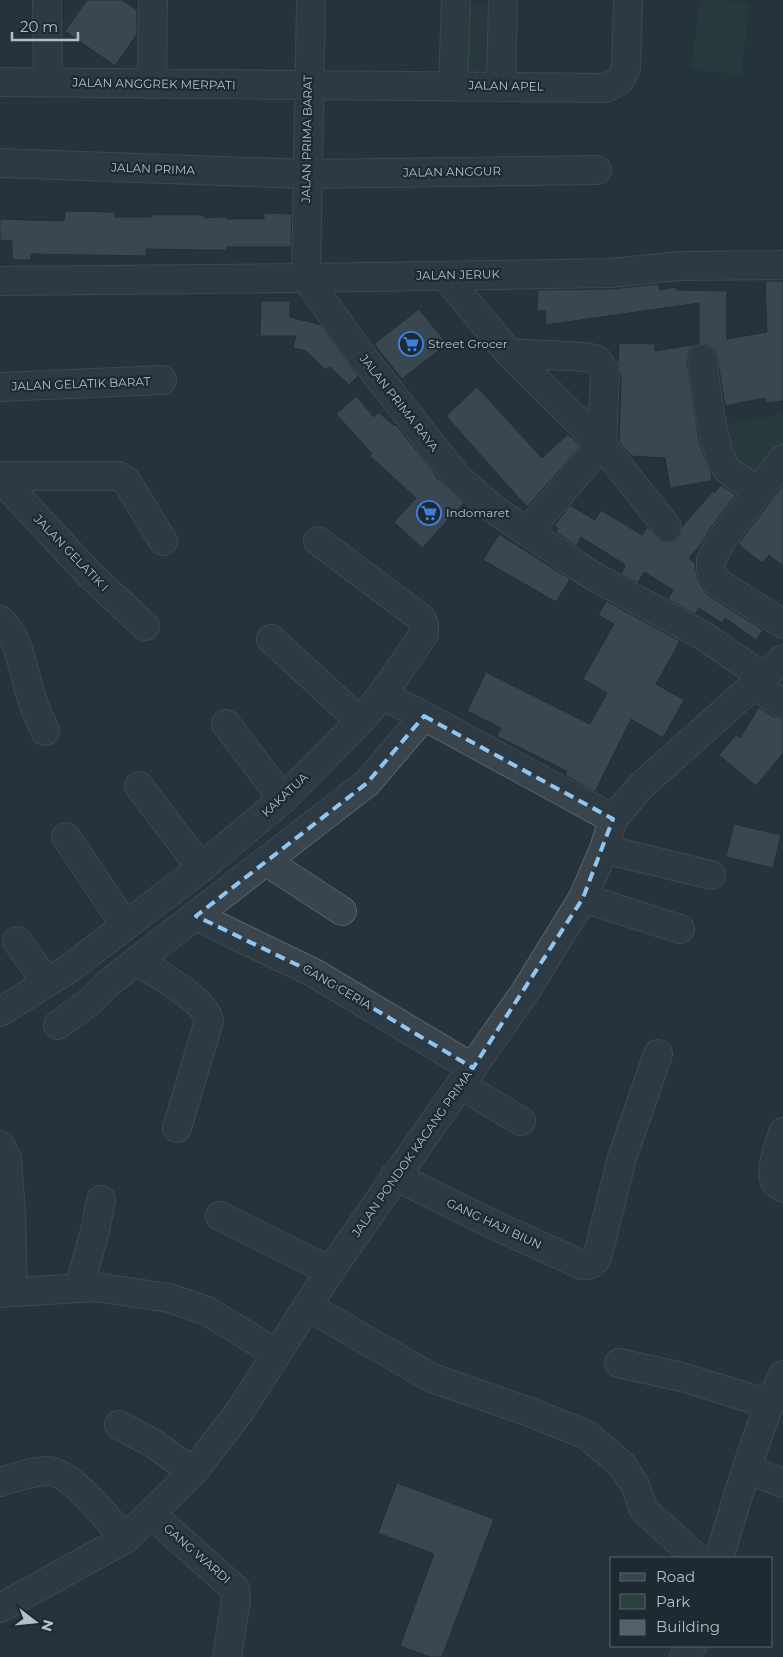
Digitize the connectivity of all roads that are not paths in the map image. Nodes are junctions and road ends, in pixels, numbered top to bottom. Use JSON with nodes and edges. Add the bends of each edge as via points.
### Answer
{"nodes":[{"id":1,"x":47,"y":0,"type":"edge"},
{"id":2,"x":153,"y":0,"type":"edge"},
{"id":3,"x":310,"y":0,"type":"edge"},
{"id":4,"x":456,"y":0,"type":"edge"},
{"id":5,"x":503,"y":0,"type":"edge"},
{"id":6,"x":628,"y":0,"type":"edge"},
{"id":7,"x":0,"y":82,"type":"edge"},
{"id":8,"x":48,"y":82,"type":"junction"},
{"id":9,"x":152,"y":84,"type":"junction"},
{"id":10,"x":308,"y":86,"type":"junction"},
{"id":11,"x":453,"y":86,"type":"junction"},
{"id":12,"x":501,"y":86,"type":"junction"},
{"id":13,"x":0,"y":163,"type":"edge"},
{"id":14,"x":597,"y":170,"type":"dead end"},
{"id":15,"x":306,"y":174,"type":"junction"},
{"id":16,"x":783,"y":265,"type":"edge"},
{"id":17,"x":445,"y":276,"type":"junction"},
{"id":18,"x":306,"y":278,"type":"junction"},
{"id":19,"x":0,"y":280,"type":"edge"},
{"id":20,"x":509,"y":353,"type":"junction"},
{"id":21,"x":702,"y":359,"type":"dead end"},
{"id":22,"x":162,"y":380,"type":"dead end"},
{"id":23,"x":0,"y":387,"type":"edge"},
{"id":24,"x":602,"y":445,"type":"junction"},
{"id":25,"x":783,"y":459,"type":"edge"},
{"id":26,"x":0,"y":477,"type":"edge"},
{"id":27,"x":760,"y":490,"type":"junction"},
{"id":28,"x":667,"y":527,"type":"dead end"},
{"id":29,"x":528,"y":533,"type":"junction"},
{"id":30,"x":318,"y":540,"type":"dead end"},
{"id":31,"x":163,"y":541,"type":"dead end"},
{"id":32,"x":0,"y":620,"type":"edge"},
{"id":33,"x":783,"y":624,"type":"edge"},
{"id":34,"x":145,"y":626,"type":"dead end"},
{"id":35,"x":271,"y":639,"type":"dead end"},
{"id":36,"x":767,"y":674,"type":"edge"},
{"id":37,"x":382,"y":695,"type":"junction"},
{"id":38,"x":783,"y":704,"type":"edge"},
{"id":39,"x":424,"y":716,"type":"junction"},
{"id":40,"x":360,"y":721,"type":"junction"},
{"id":41,"x":226,"y":724,"type":"dead end"},
{"id":42,"x":45,"y":731,"type":"dead end"},
{"id":43,"x":139,"y":786,"type":"dead end"},
{"id":44,"x":283,"y":799,"type":"junction"},
{"id":45,"x":613,"y":819,"type":"junction"},
{"id":46,"x":66,"y":837,"type":"dead end"},
{"id":47,"x":604,"y":850,"type":"junction"},
{"id":48,"x":267,"y":862,"type":"junction"},
{"id":49,"x":200,"y":868,"type":"junction"},
{"id":50,"x":711,"y":875,"type":"dead end"},
{"id":51,"x":583,"y":898,"type":"junction"},
{"id":52,"x":342,"y":911,"type":"dead end"},
{"id":53,"x":196,"y":916,"type":"junction"},
{"id":54,"x":125,"y":925,"type":"junction"},
{"id":55,"x":680,"y":929,"type":"dead end"},
{"id":56,"x":17,"y":941,"type":"dead end"},
{"id":57,"x":137,"y":961,"type":"junction"},
{"id":58,"x":47,"y":983,"type":"junction"},
{"id":59,"x":0,"y":1012,"type":"edge"},
{"id":60,"x":58,"y":1025,"type":"dead end"},
{"id":61,"x":658,"y":1054,"type":"dead end"},
{"id":62,"x":467,"y":1077,"type":"junction"},
{"id":63,"x":521,"y":1121,"type":"dead end"},
{"id":64,"x":177,"y":1128,"type":"dead end"},
{"id":65,"x":783,"y":1132,"type":"edge"},
{"id":66,"x":0,"y":1145,"type":"edge"},
{"id":67,"x":395,"y":1176,"type":"junction"},
{"id":68,"x":778,"y":1182,"type":"edge"},
{"id":69,"x":100,"y":1200,"type":"dead end"},
{"id":70,"x":220,"y":1216,"type":"dead end"},
{"id":71,"x":330,"y":1271,"type":"junction"},
{"id":72,"x":79,"y":1288,"type":"junction"},
{"id":73,"x":6,"y":1292,"type":"edge"},
{"id":74,"x":307,"y":1306,"type":"junction"},
{"id":75,"x":276,"y":1353,"type":"junction"},
{"id":76,"x":619,"y":1363,"type":"dead end"},
{"id":77,"x":783,"y":1375,"type":"edge"},
{"id":78,"x":769,"y":1404,"type":"junction"},
{"id":79,"x":119,"y":1425,"type":"dead end"},
{"id":80,"x":747,"y":1469,"type":"junction"},
{"id":81,"x":193,"y":1472,"type":"junction"},
{"id":82,"x":0,"y":1482,"type":"edge"},
{"id":83,"x":783,"y":1483,"type":"edge"},
{"id":84,"x":152,"y":1514,"type":"junction"},
{"id":85,"x":125,"y":1539,"type":"junction"},
{"id":86,"x":696,"y":1557,"type":"edge"},
{"id":87,"x":719,"y":1557,"type":"edge"},
{"id":88,"x":0,"y":1608,"type":"edge"},
{"id":89,"x":227,"y":1657,"type":"edge"}],
"edges":[{"from":1,"to":8,"type":"street"},
{"from":2,"to":9,"type":"street"},
{"from":3,"to":10,"type":"street","name":"JALAN PRIMA BARAT"},
{"from":4,"to":11,"type":"street"},
{"from":5,"to":12,"type":"street"},
{"from":6,"to":12,"type":"street","name":"JALAN APEL","via":[[626,68],[620,80],[606,88]]},
{"from":7,"to":8,"type":"street","name":"JALAN ANGGREK MERPATI"},
{"from":8,"to":9,"type":"street","name":"JALAN ANGGREK MERPATI"},
{"from":9,"to":10,"type":"street","name":"JALAN ANGGREK MERPATI"},
{"from":10,"to":11,"type":"street","name":"JALAN APEL"},
{"from":10,"to":15,"type":"street","name":"JALAN PRIMA BARAT"},
{"from":11,"to":12,"type":"street","name":"JALAN APEL"},
{"from":13,"to":15,"type":"street","name":"JALAN PRIMA"},
{"from":14,"to":15,"type":"street","name":"JALAN ANGGUR"},
{"from":15,"to":18,"type":"street","name":"JALAN PRIMA BARAT"},
{"from":16,"to":17,"type":"street","name":"JALAN JERUK"},
{"from":17,"to":18,"type":"street","name":"JALAN JERUK"},
{"from":17,"to":20,"type":"street"},
{"from":18,"to":19,"type":"street"},
{"from":18,"to":29,"type":"street","name":"JALAN PRIMA RAYA","via":[[362,356],[457,477]]},
{"from":20,"to":24,"type":"street"},
{"from":20,"to":24,"type":"street","via":[[597,360],[605,371]]},
{"from":21,"to":27,"type":"street","via":[[710,417],[722,462],[729,471]]},
{"from":22,"to":23,"type":"street","name":"JALAN GELATIK BARAT"},
{"from":24,"to":28,"type":"street"},
{"from":24,"to":29,"type":"street"},
{"from":25,"to":27,"type":"street"},
{"from":26,"to":31,"type":"street","via":[[119,476],[127,482]]},
{"from":26,"to":34,"type":"street","name":"JALAN GELATIK I","via":[[90,575]]},
{"from":27,"to":33,"type":"street","via":[[723,538],[711,560],[711,570],[717,582]]},
{"from":29,"to":36,"type":"street","name":"JALAN PRIMA RAYA","via":[[593,576]]},
{"from":30,"to":37,"type":"street","name":"KAKATUA","via":[[421,618],[424,625],[424,634]]},
{"from":32,"to":42,"type":"street","via":[[8,627],[16,644],[32,702]]},
{"from":35,"to":40,"type":"street"},
{"from":36,"to":38,"type":"street","name":"JALAN PRIMA RAYA"},
{"from":36,"to":45,"type":"street","name":"JALAN PONDOK KACANG PRIMA","via":[[641,786]]},
{"from":37,"to":39,"type":"street"},
{"from":37,"to":40,"type":"street","name":"KAKATUA"},
{"from":39,"to":45,"type":"street"},
{"from":39,"to":48,"type":"street","via":[[367,783]]},
{"from":40,"to":44,"type":"street","name":"KAKATUA"},
{"from":41,"to":44,"type":"street"},
{"from":43,"to":49,"type":"street"},
{"from":44,"to":49,"type":"street","name":"KAKATUA"},
{"from":45,"to":47,"type":"street","name":"JALAN PONDOK KACANG PRIMA"},
{"from":46,"to":54,"type":"street"},
{"from":47,"to":50,"type":"street"},
{"from":47,"to":51,"type":"street","name":"JALAN PONDOK KACANG PRIMA"},
{"from":48,"to":52,"type":"street"},
{"from":48,"to":53,"type":"street"},
{"from":49,"to":54,"type":"street","name":"KAKATUA"},
{"from":51,"to":55,"type":"street"},
{"from":51,"to":62,"type":"street","name":"JALAN PONDOK KACANG PRIMA"},
{"from":53,"to":57,"type":"street"},
{"from":53,"to":62,"type":"street","name":"GANG CERIA","via":[[314,973]]},
{"from":54,"to":58,"type":"street","name":"KAKATUA"},
{"from":56,"to":58,"type":"street"},
{"from":57,"to":60,"type":"street"},
{"from":57,"to":64,"type":"street","via":[[196,1000],[208,1015],[209,1021]]},
{"from":58,"to":59,"type":"street","name":"KAKATUA"},
{"from":61,"to":67,"type":"street","name":"GANG HAJI BIUN","via":[[622,1158],[594,1263],[582,1265]]},
{"from":62,"to":63,"type":"street","name":"GANG CERIA"},
{"from":62,"to":67,"type":"street","name":"JALAN PONDOK KACANG PRIMA"},
{"from":65,"to":68,"type":"street","via":[[774,1165]]},
{"from":66,"to":73,"type":"street","via":[[7,1158],[11,1215]]},
{"from":67,"to":71,"type":"street","name":"JALAN PONDOK KACANG PRIMA"},
{"from":69,"to":72,"type":"street"},
{"from":70,"to":71,"type":"street"},
{"from":71,"to":74,"type":"street","name":"JALAN PONDOK KACANG PRIMA"},
{"from":72,"to":73,"type":"street"},
{"from":72,"to":75,"type":"street","via":[[94,1287],[169,1298],[207,1311]]},
{"from":74,"to":75,"type":"street","name":"JALAN PONDOK KACANG PRIMA"},
{"from":74,"to":86,"type":"street","via":[[432,1378],[587,1435],[622,1465],[644,1510]]},
{"from":75,"to":81,"type":"street","name":"JALAN PONDOK KACANG PRIMA","via":[[240,1411]]},
{"from":76,"to":78,"type":"street"},
{"from":77,"to":78,"type":"street"},
{"from":78,"to":80,"type":"street"},
{"from":79,"to":81,"type":"street","via":[[154,1444]]},
{"from":80,"to":83,"type":"street"},
{"from":80,"to":87,"type":"street"},
{"from":81,"to":84,"type":"street","name":"JALAN PONDOK KACANG PRIMA"},
{"from":82,"to":85,"type":"street","via":[[46,1470],[61,1474],[88,1496]]},
{"from":84,"to":85,"type":"street","name":"JALAN PONDOK KACANG PRIMA"},
{"from":84,"to":89,"type":"street","name":"GANG WARDI","via":[[235,1589]]},
{"from":85,"to":88,"type":"street","name":"JALAN PONDOK KACANG PRIMA"}]}
